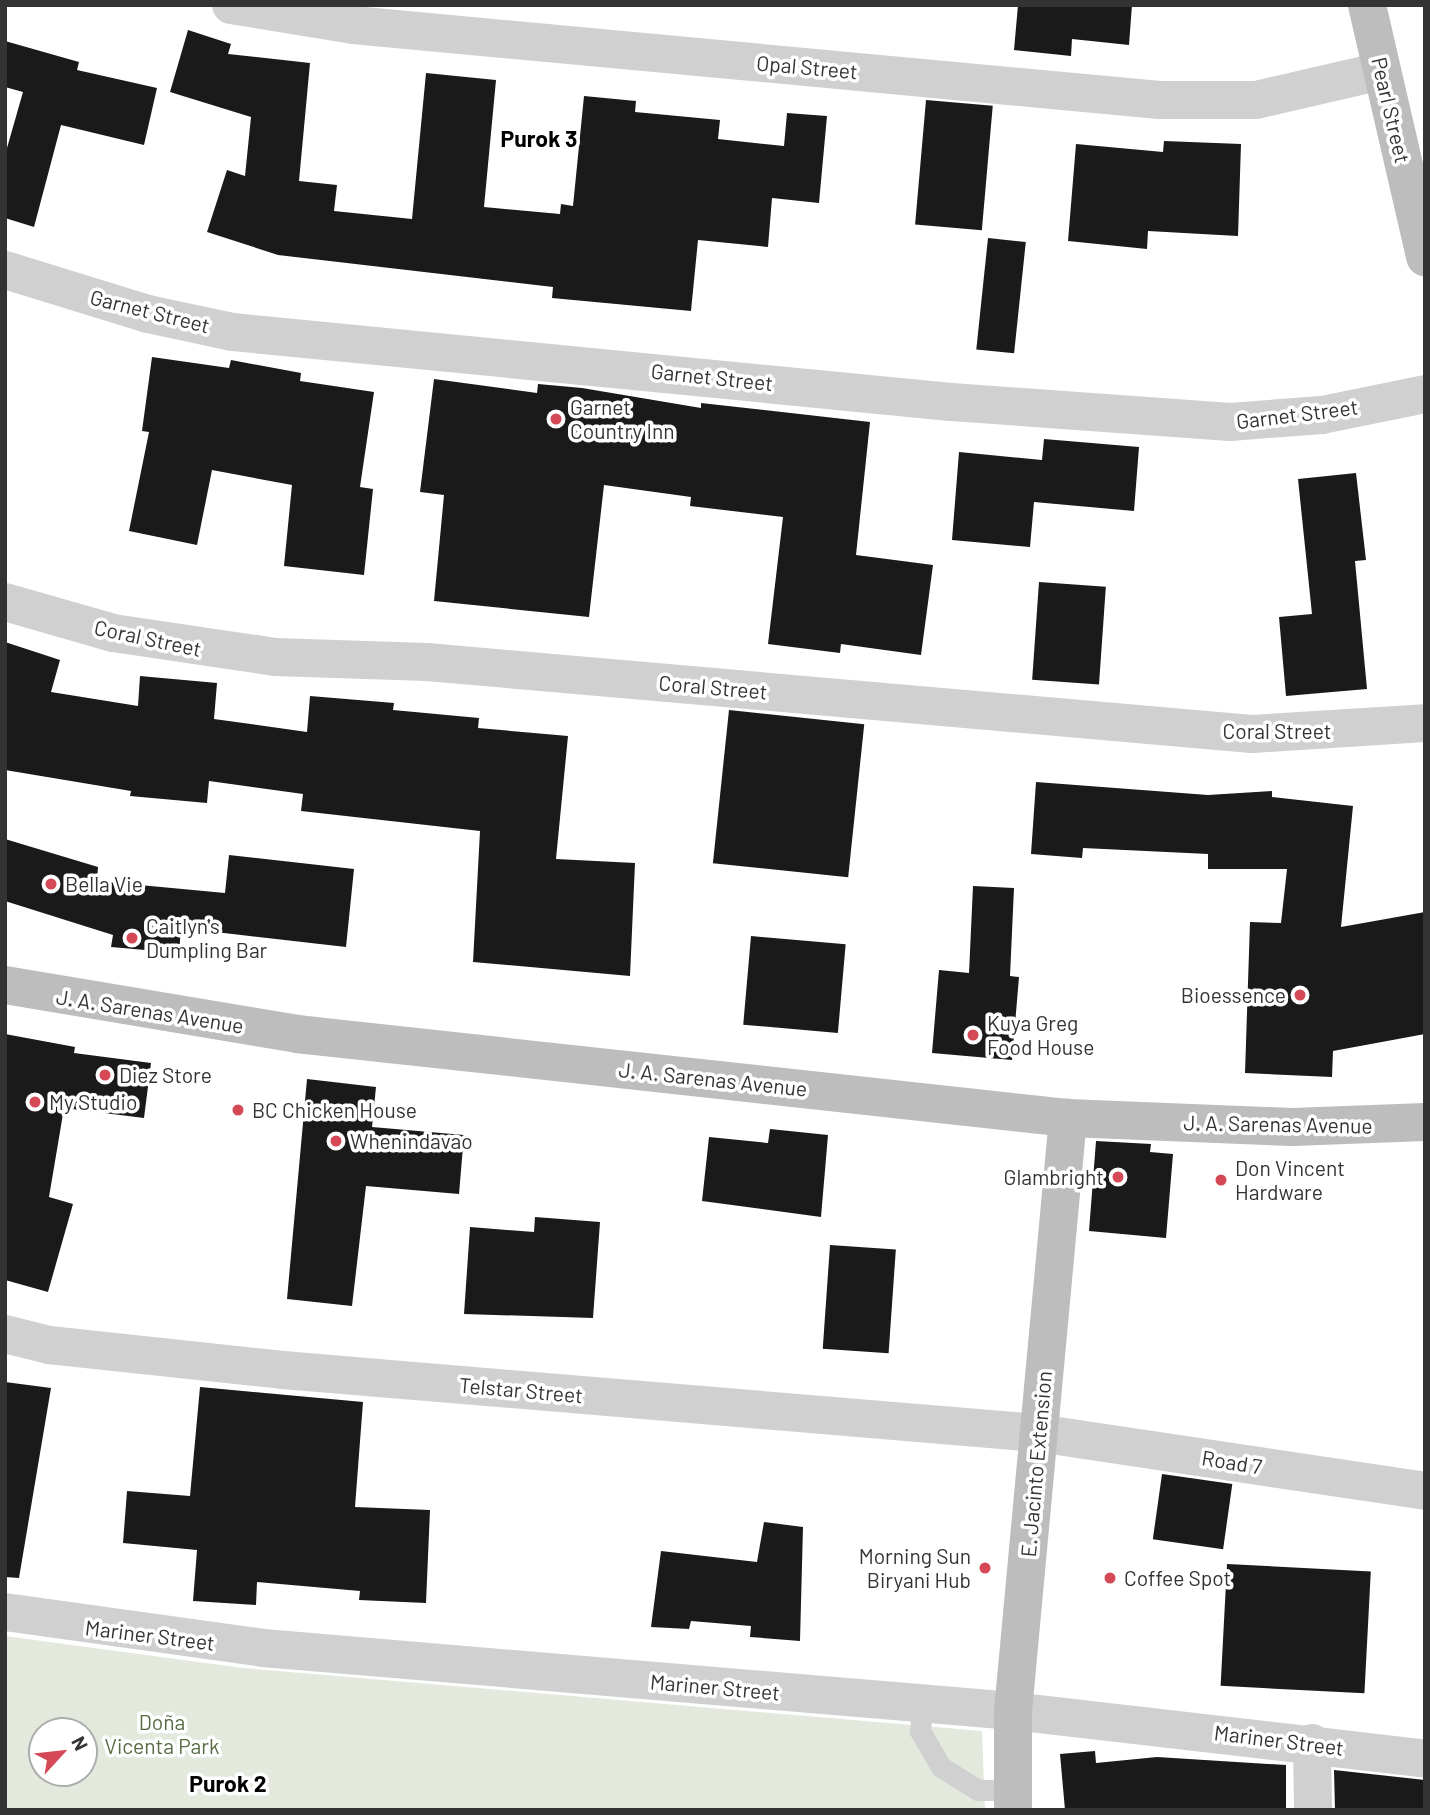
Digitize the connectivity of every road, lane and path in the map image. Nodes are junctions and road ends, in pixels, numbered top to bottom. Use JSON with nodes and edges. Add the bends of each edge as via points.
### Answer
{"nodes":[{"id":1,"x":231,"y":5,"type":"edge"},
{"id":2,"x":1367,"y":5,"type":"edge"},
{"id":3,"x":1382,"y":71,"type":"junction"},
{"id":4,"x":1425,"y":257,"type":"edge"},
{"id":5,"x":5,"y":270,"type":"edge"},
{"id":6,"x":1425,"y":394,"type":"edge"},
{"id":7,"x":5,"y":601,"type":"edge"},
{"id":8,"x":1425,"y":723,"type":"edge"},
{"id":9,"x":5,"y":985,"type":"edge"},
{"id":10,"x":1068,"y":1118,"type":"junction"},
{"id":11,"x":1425,"y":1122,"type":"edge"},
{"id":12,"x":5,"y":1334,"type":"edge"},
{"id":13,"x":1038,"y":1433,"type":"junction"},
{"id":14,"x":1425,"y":1491,"type":"edge"},
{"id":15,"x":5,"y":1612,"type":"edge"},
{"id":16,"x":922,"y":1704,"type":"junction"},
{"id":17,"x":1013,"y":1711,"type":"junction"},
{"id":18,"x":1312,"y":1743,"type":"junction"},
{"id":19,"x":1425,"y":1759,"type":"edge"},
{"id":20,"x":1013,"y":1800,"type":"edge"},
{"id":21,"x":1313,"y":1810,"type":"edge"}],
"edges":[{"from":1,"to":3,"type":"street","name":"Opal Street","via":[[353,25],[1160,100],[1256,100]]},
{"from":2,"to":3,"type":"main road","name":"Pearl Street"},
{"from":3,"to":4,"type":"main road","name":"Pearl Street"},
{"from":5,"to":6,"type":"street","name":"Garnet Street","via":[[148,314],[233,332],[951,402],[1230,422],[1322,415]]},
{"from":7,"to":8,"type":"street","name":"Coral Street","via":[[139,638],[275,657],[427,662],[1252,734]]},
{"from":9,"to":10,"type":"main road","name":"J. A. Sarenas Avenue","via":[[297,1034]]},
{"from":10,"to":11,"type":"main road","name":"J. A. Sarenas Avenue","via":[[1293,1127]]},
{"from":10,"to":13,"type":"main road","name":"E. Jacinto Extension"},
{"from":12,"to":13,"type":"street","name":"Telstar Street","via":[[49,1345],[284,1370]]},
{"from":13,"to":14,"type":"street","name":"Road 7"},
{"from":13,"to":17,"type":"main road","name":"E. Jacinto Extension"},
{"from":15,"to":16,"type":"street","name":"Mariner Street","via":[[263,1648]]},
{"from":16,"to":17,"type":"street","name":"Mariner Street"},
{"from":16,"to":20,"type":"lane","via":[[920,1731],[941,1767],[978,1790]]},
{"from":17,"to":18,"type":"street","name":"Mariner Street"},
{"from":17,"to":20,"type":"main road","name":"E. Jacinto Extension"},
{"from":18,"to":19,"type":"street","name":"Mariner Street"},
{"from":18,"to":21,"type":"street"}]}
